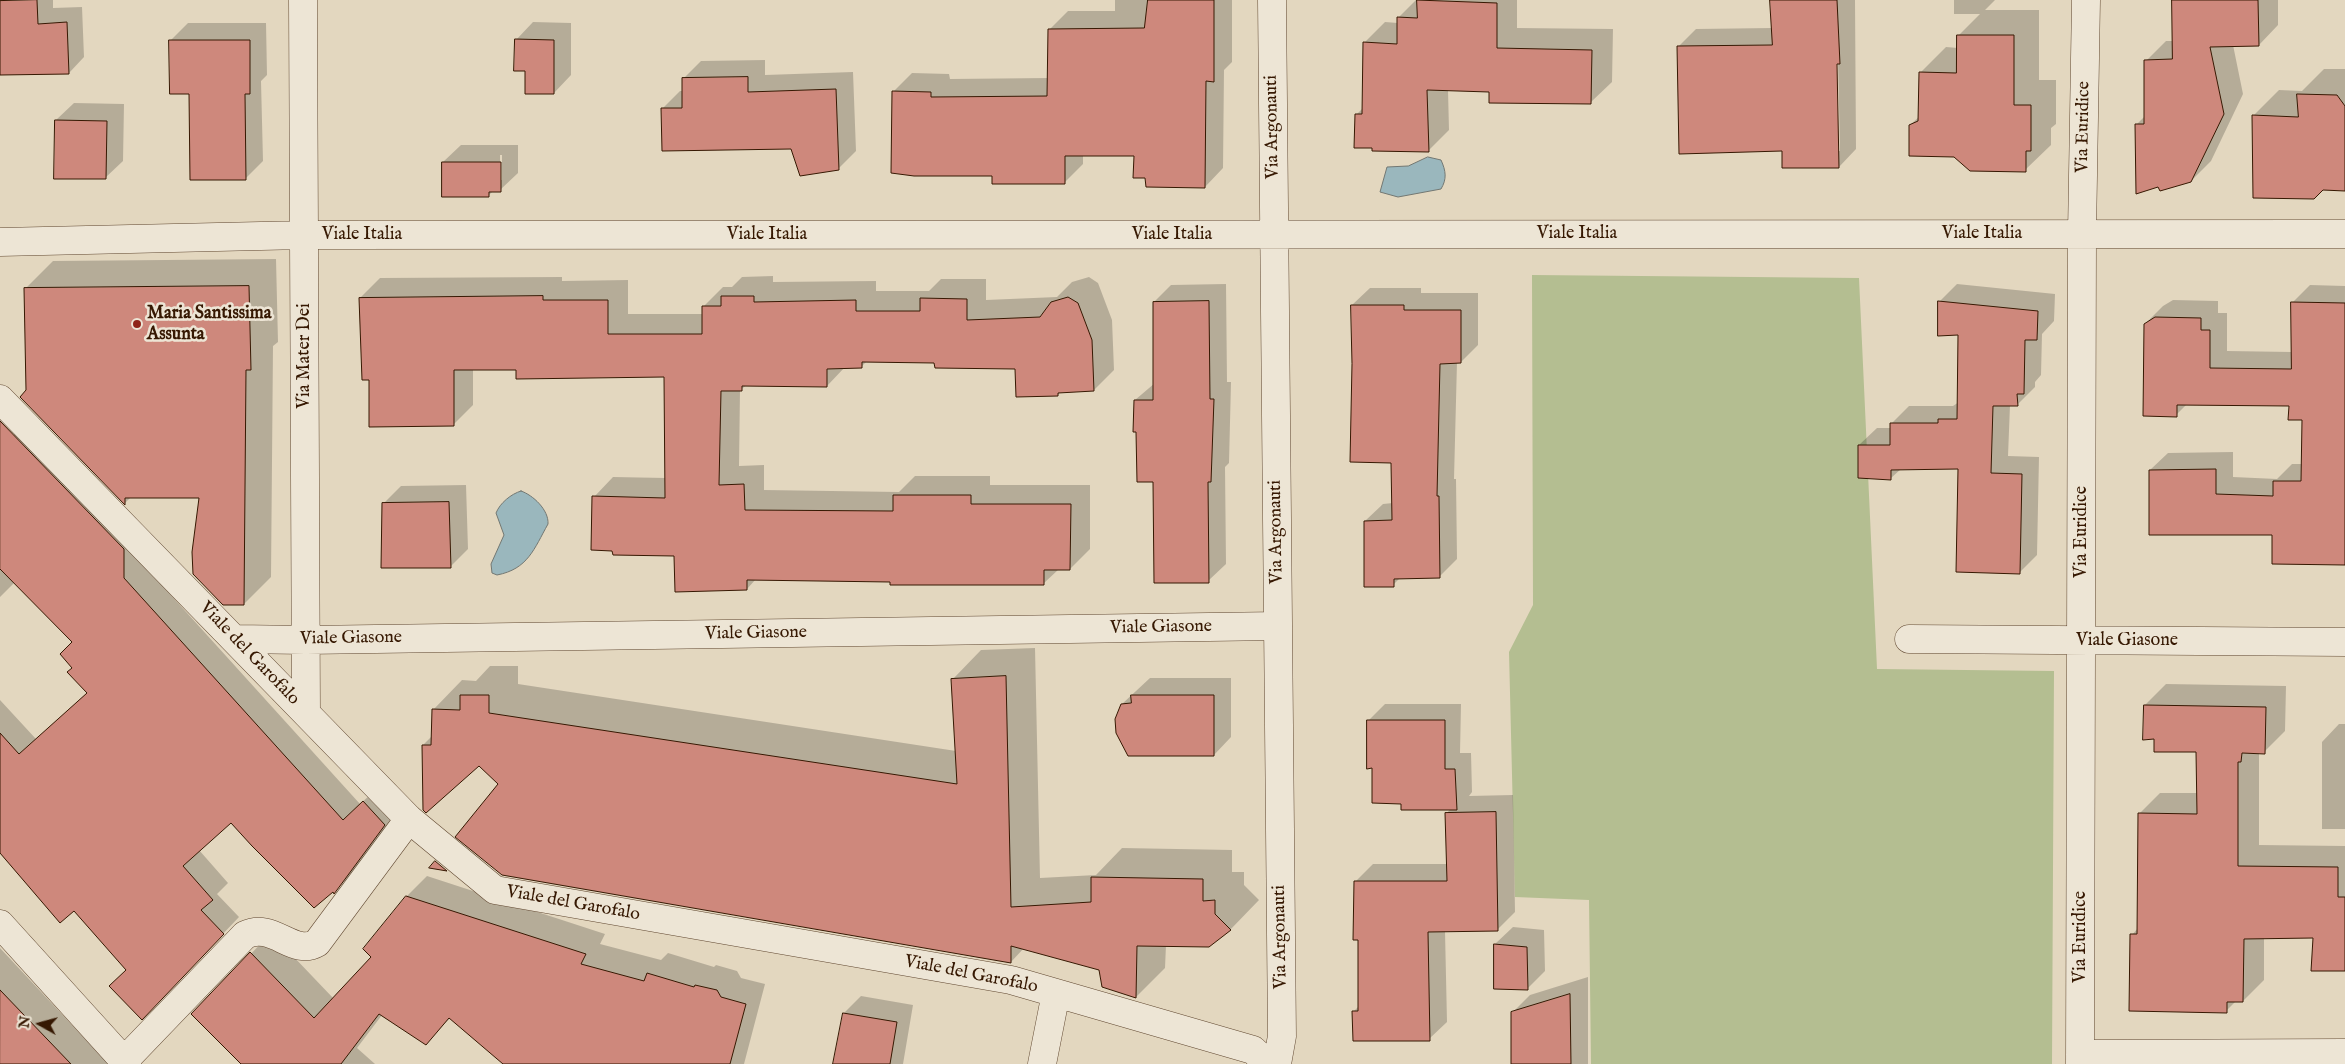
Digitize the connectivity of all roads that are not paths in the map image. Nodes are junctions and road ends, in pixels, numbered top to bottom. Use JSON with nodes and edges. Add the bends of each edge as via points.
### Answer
{"nodes":[{"id":1,"x":303,"y":0,"type":"edge"},
{"id":2,"x":1272,"y":0,"type":"edge"},
{"id":3,"x":2086,"y":0,"type":"edge"},
{"id":4,"x":2082,"y":234,"type":"junction"},
{"id":5,"x":2345,"y":234,"type":"edge"},
{"id":6,"x":304,"y":235,"type":"junction"},
{"id":7,"x":1274,"y":235,"type":"junction"},
{"id":8,"x":0,"y":242,"type":"edge"},
{"id":9,"x":0,"y":399,"type":"edge"},
{"id":10,"x":1278,"y":626,"type":"junction"},
{"id":11,"x":235,"y":639,"type":"junction"},
{"id":12,"x":306,"y":640,"type":"junction"},
{"id":13,"x":1910,"y":640,"type":"dead end"},
{"id":14,"x":2082,"y":640,"type":"junction"},
{"id":15,"x":2345,"y":642,"type":"edge"},
{"id":16,"x":306,"y":713,"type":"junction"},
{"id":17,"x":409,"y":819,"type":"junction"},
{"id":18,"x":0,"y":924,"type":"edge"},
{"id":19,"x":1056,"y":993,"type":"junction"},
{"id":20,"x":2345,"y":1053,"type":"edge"},
{"id":21,"x":2080,"y":1059,"type":"edge"},
{"id":22,"x":126,"y":1062,"type":"edge"},
{"id":23,"x":1042,"y":1064,"type":"edge"},
{"id":24,"x":1268,"y":1064,"type":"edge"},
{"id":25,"x":1277,"y":1064,"type":"edge"}],
"edges":[{"from":1,"to":6,"type":"street","name":"Via Mater Dei"},
{"from":2,"to":7,"type":"street","name":"Via Argonauti"},
{"from":3,"to":4,"type":"street","name":"Via Euridice"},
{"from":4,"to":5,"type":"street","name":"Viale Italia"},
{"from":4,"to":7,"type":"street","name":"Viale Italia"},
{"from":4,"to":14,"type":"street","name":"Via Euridice"},
{"from":6,"to":7,"type":"street","name":"Viale Italia"},
{"from":6,"to":8,"type":"street","name":"Viale Italia"},
{"from":6,"to":12,"type":"street","name":"Via Mater Dei"},
{"from":7,"to":10,"type":"street","name":"Via Argonauti"},
{"from":9,"to":11,"type":"street","name":"Viale del Garofalo"},
{"from":10,"to":12,"type":"street","name":"Viale Giasone"},
{"from":10,"to":25,"type":"street","name":"Via Argonauti","via":[[1282,1036]]},
{"from":11,"to":12,"type":"street","name":"Viale Giasone"},
{"from":11,"to":16,"type":"street","name":"Viale del Garofalo"},
{"from":12,"to":16,"type":"street","name":"Via Mater Dei"},
{"from":13,"to":14,"type":"street","name":"Viale Giasone"},
{"from":14,"to":15,"type":"street","name":"Viale Giasone"},
{"from":14,"to":21,"type":"street","name":"Via Euridice"},
{"from":16,"to":17,"type":"street","name":"Viale del Garofalo"},
{"from":17,"to":19,"type":"street","name":"Viale del Garofalo","via":[[495,890],[1011,980]]},
{"from":17,"to":22,"type":"street","via":[[317,943],[300,947],[265,931],[245,935]]},
{"from":18,"to":22,"type":"street"},
{"from":19,"to":23,"type":"street"},
{"from":19,"to":24,"type":"street","name":"Viale del Garofalo","via":[[1253,1050]]},
{"from":20,"to":21,"type":"street"}]}
